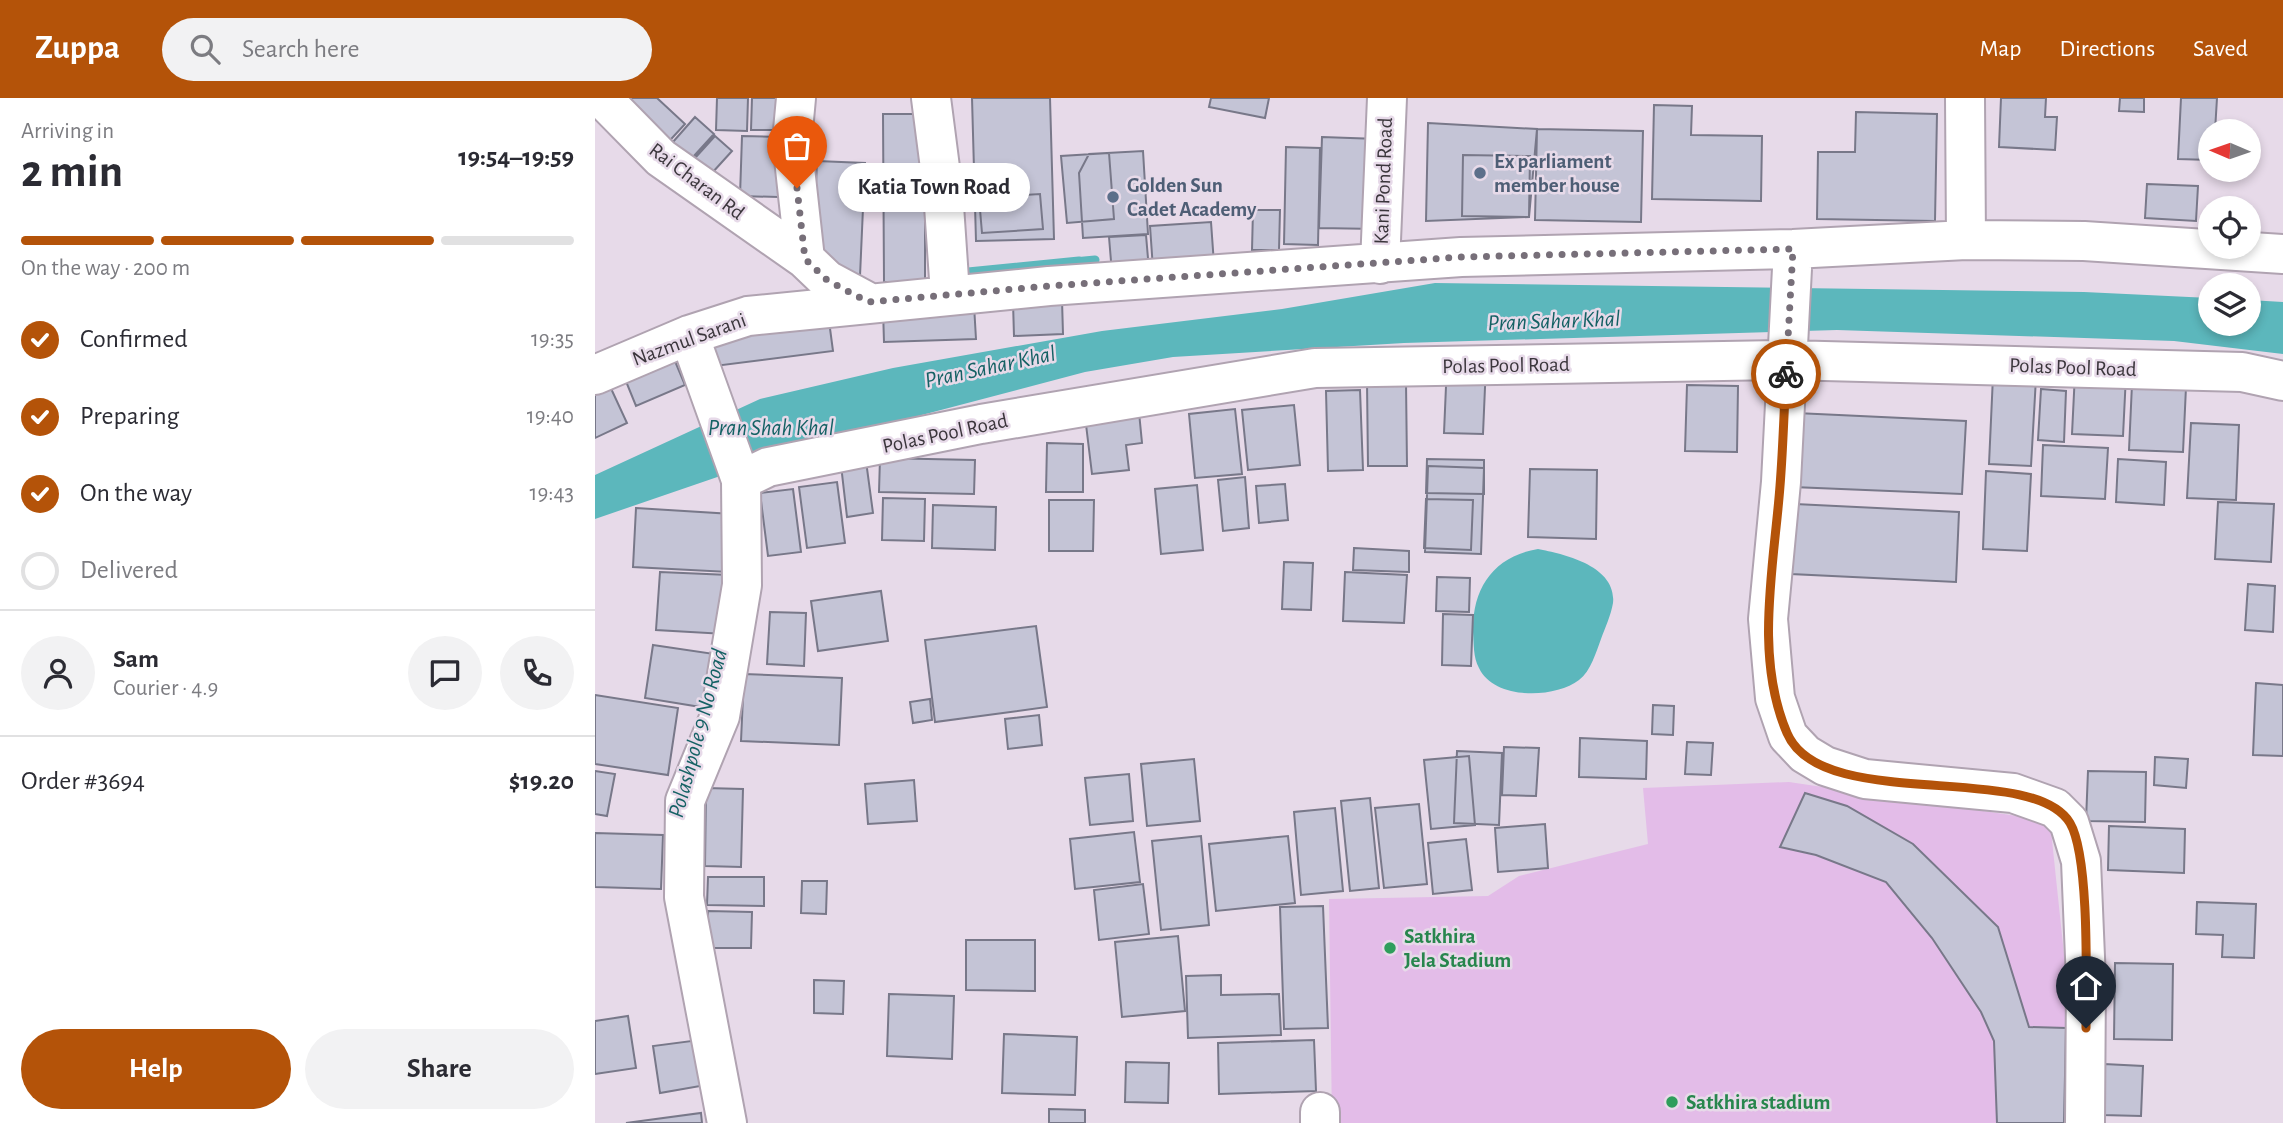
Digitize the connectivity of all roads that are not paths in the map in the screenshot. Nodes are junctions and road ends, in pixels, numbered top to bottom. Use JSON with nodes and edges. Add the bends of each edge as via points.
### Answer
{"nodes":[{"id":1,"x":602,"y":98,"type":"edge"},
{"id":2,"x":796,"y":98,"type":"edge"},
{"id":3,"x":931,"y":98,"type":"edge"},
{"id":4,"x":1387,"y":98,"type":"edge"},
{"id":5,"x":1965,"y":98,"type":"edge"},
{"id":6,"x":1966,"y":240,"type":"junction"},
{"id":7,"x":1793,"y":249,"type":"junction"},
{"id":8,"x":2283,"y":254,"type":"edge"},
{"id":9,"x":805,"y":259,"type":"junction"},
{"id":10,"x":1380,"y":264,"type":"junction"},
{"id":11,"x":950,"y":294,"type":"junction"},
{"id":12,"x":868,"y":302,"type":"junction"},
{"id":13,"x":689,"y":335,"type":"junction"},
{"id":14,"x":1786,"y":360,"type":"junction"},
{"id":15,"x":595,"y":375,"type":"edge"},
{"id":16,"x":2283,"y":381,"type":"edge"},
{"id":17,"x":741,"y":480,"type":"junction"},
{"id":18,"x":727,"y":1123,"type":"edge"},
{"id":19,"x":2085,"y":1123,"type":"edge"}],
"edges":[{"from":1,"to":9,"type":"street","name":"Rai Charan Rd","via":[[661,158]]},
{"from":2,"to":9,"type":"street","via":[[792,141]]},
{"from":3,"to":11,"type":"street"},
{"from":4,"to":10,"type":"street","name":"Kani Pond Road"},
{"from":5,"to":6,"type":"street"},
{"from":6,"to":7,"type":"street","name":"Nazmul Sarani"},
{"from":6,"to":8,"type":"street","name":"Nazmul Sarani","via":[[2084,241]]},
{"from":7,"to":10,"type":"street","name":"Nazmul Sarani","via":[[1461,257]]},
{"from":7,"to":14,"type":"street"},
{"from":9,"to":12,"type":"street","name":"Rai Charan Rd","via":[[827,280]]},
{"from":10,"to":11,"type":"street","name":"Nazmul Sarani"},
{"from":11,"to":12,"type":"street","name":"Nazmul Sarani"},
{"from":12,"to":13,"type":"street","name":"Nazmul Sarani","via":[[748,316]]},
{"from":13,"to":15,"type":"street","name":"Nazmul Sarani"},
{"from":13,"to":17,"type":"street"},
{"from":14,"to":16,"type":"street","name":"Polas Pool Road","via":[[2242,372]]},
{"from":14,"to":17,"type":"street","name":"Polas Pool Road","via":[[1315,368],[981,424],[768,467]]},
{"from":14,"to":19,"type":"street","via":[[1768,619],[1775,698],[1788,736],[1825,766],[1865,779],[2013,793],[2055,808],[2069,822],[2081,860]]},
{"from":17,"to":18,"type":"street","via":[[743,585],[720,716],[685,802],[684,897]]}]}
